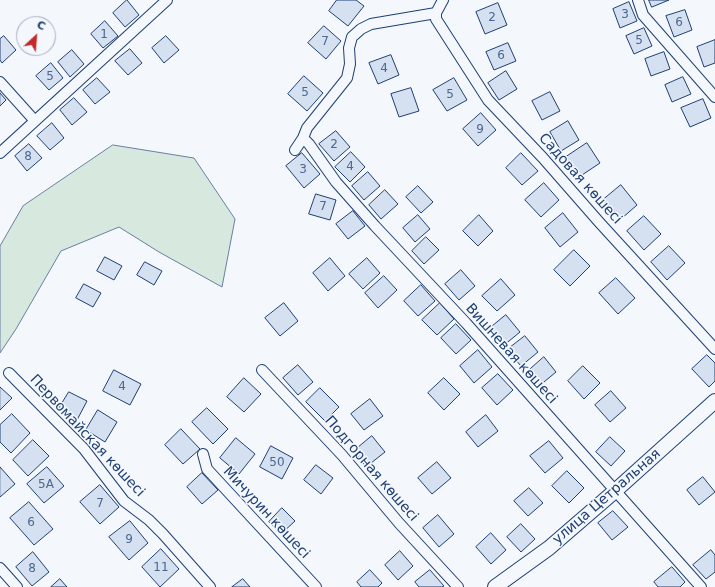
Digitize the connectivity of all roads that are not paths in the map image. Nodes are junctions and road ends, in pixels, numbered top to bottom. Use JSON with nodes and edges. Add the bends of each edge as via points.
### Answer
{"nodes":[{"id":1,"x":167,"y":0,"type":"edge"},
{"id":2,"x":443,"y":0,"type":"edge"},
{"id":3,"x":638,"y":0,"type":"edge"},
{"id":4,"x":436,"y":16,"type":"junction"},
{"id":5,"x":0,"y":82,"type":"edge"},
{"id":6,"x":715,"y":97,"type":"edge"},
{"id":7,"x":35,"y":121,"type":"junction"},
{"id":8,"x":303,"y":138,"type":"junction"},
{"id":9,"x":295,"y":150,"type":"dead end"},
{"id":10,"x":0,"y":153,"type":"edge"},
{"id":11,"x":715,"y":349,"type":"edge"},
{"id":12,"x":262,"y":370,"type":"dead end"},
{"id":13,"x":9,"y":373,"type":"dead end"},
{"id":14,"x":715,"y":401,"type":"edge"},
{"id":15,"x":203,"y":454,"type":"dead end"},
{"id":16,"x":615,"y":491,"type":"junction"},
{"id":17,"x":0,"y":568,"type":"edge"},
{"id":18,"x":17,"y":587,"type":"edge"},
{"id":19,"x":210,"y":587,"type":"edge"},
{"id":20,"x":316,"y":587,"type":"edge"},
{"id":21,"x":458,"y":587,"type":"edge"},
{"id":22,"x":495,"y":587,"type":"edge"},
{"id":23,"x":701,"y":587,"type":"edge"}],
"edges":[{"from":1,"to":7,"type":"street"},
{"from":2,"to":4,"type":"street"},
{"from":3,"to":6,"type":"street","via":[[644,15]]},
{"from":4,"to":8,"type":"street","via":[[371,24],[352,37],[347,78],[307,128]]},
{"from":4,"to":11,"type":"street","name":"Садовая көшесі","via":[[488,100]]},
{"from":5,"to":7,"type":"street"},
{"from":7,"to":10,"type":"street"},
{"from":8,"to":9,"type":"street"},
{"from":8,"to":16,"type":"street","name":"Вишневая көшесі","via":[[336,182]]},
{"from":12,"to":21,"type":"street","name":"Подгорная көшесі","via":[[342,455],[399,523]]},
{"from":13,"to":19,"type":"street","name":"Первомайская көшесі","via":[[84,449],[124,501],[163,534]]},
{"from":14,"to":16,"type":"street","name":"улица Цетральная"},
{"from":15,"to":20,"type":"street","name":"Мичурин көшесі","via":[[207,469]]},
{"from":16,"to":22,"type":"street","name":"улица Цетральная","via":[[549,548]]},
{"from":16,"to":23,"type":"street","name":"Вишневая көшесі"},
{"from":17,"to":18,"type":"street"}]}
